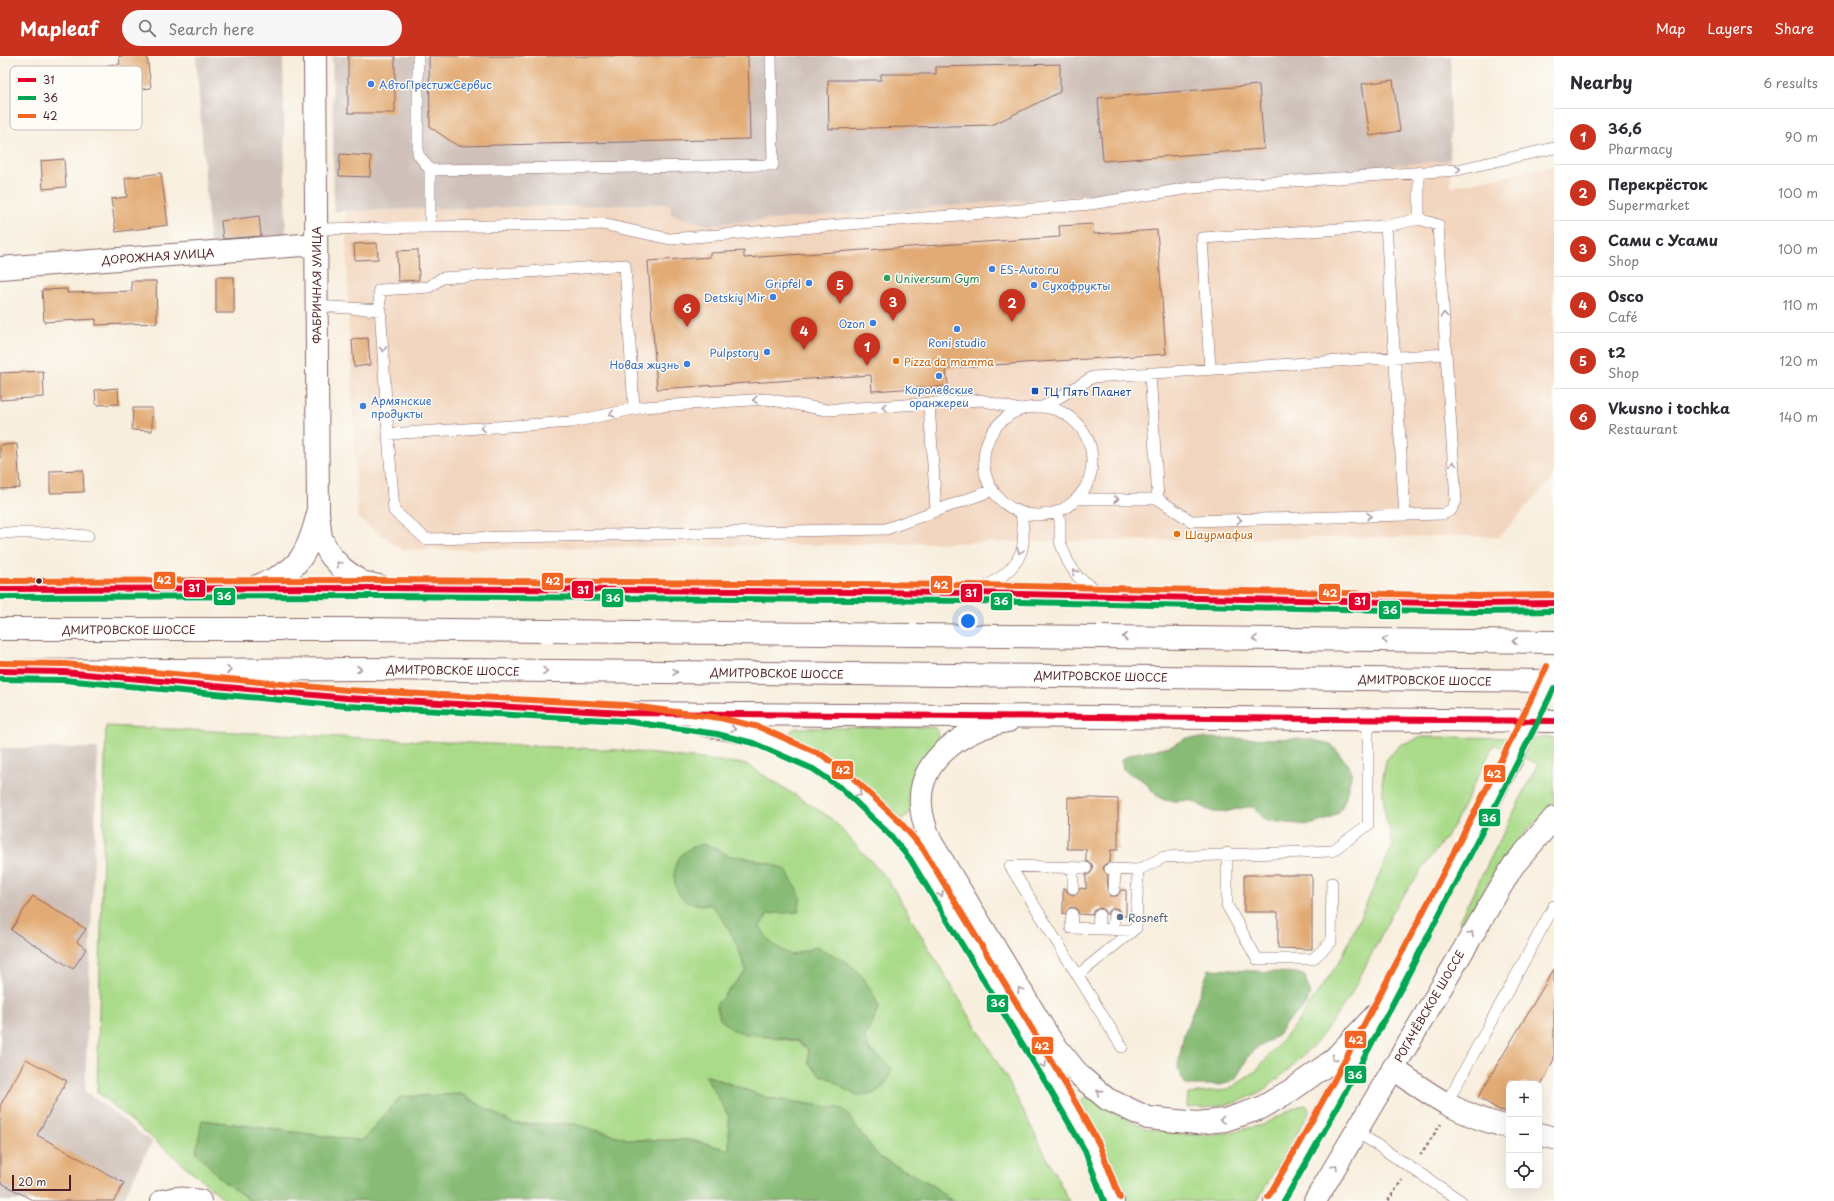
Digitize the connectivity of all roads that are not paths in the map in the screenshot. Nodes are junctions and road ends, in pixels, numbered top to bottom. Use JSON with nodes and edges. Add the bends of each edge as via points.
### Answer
{"nodes":[{"id":1,"x":315,"y":56,"type":"edge"},
{"id":2,"x":418,"y":56,"type":"edge"},
{"id":3,"x":771,"y":56,"type":"edge"},
{"id":4,"x":1554,"y":148,"type":"edge"},
{"id":5,"x":430,"y":170,"type":"junction"},
{"id":6,"x":1419,"y":173,"type":"junction"},
{"id":7,"x":1419,"y":220,"type":"junction"},
{"id":8,"x":430,"y":226,"type":"junction"},
{"id":9,"x":1386,"y":226,"type":"junction"},
{"id":10,"x":316,"y":236,"type":"junction"},
{"id":11,"x":0,"y":268,"type":"edge"},
{"id":12,"x":316,"y":306,"type":"junction"},
{"id":13,"x":381,"y":310,"type":"junction"},
{"id":14,"x":1446,"y":354,"type":"junction"},
{"id":15,"x":1395,"y":357,"type":"junction"},
{"id":16,"x":1210,"y":369,"type":"junction"},
{"id":17,"x":1150,"y":373,"type":"junction"},
{"id":18,"x":929,"y":404,"type":"junction"},
{"id":19,"x":1043,"y":407,"type":"junction"},
{"id":20,"x":634,"y":409,"type":"junction"},
{"id":21,"x":1020,"y":410,"type":"junction"},
{"id":22,"x":388,"y":434,"type":"junction"},
{"id":23,"x":993,"y":490,"type":"junction"},
{"id":24,"x":1077,"y":499,"type":"junction"},
{"id":25,"x":1158,"y":499,"type":"junction"},
{"id":26,"x":936,"y":510,"type":"junction"},
{"id":27,"x":1021,"y":512,"type":"junction"},
{"id":28,"x":1057,"y":512,"type":"junction"},
{"id":29,"x":318,"y":514,"type":"junction"},
{"id":30,"x":1405,"y":515,"type":"junction"},
{"id":31,"x":0,"y":533,"type":"edge"},
{"id":32,"x":88,"y":536,"type":"dead end"},
{"id":33,"x":250,"y":588,"type":"junction"},
{"id":34,"x":385,"y":588,"type":"junction"},
{"id":35,"x":0,"y":589,"type":"edge"},
{"id":36,"x":974,"y":593,"type":"junction"},
{"id":37,"x":1105,"y":596,"type":"junction"},
{"id":38,"x":1554,"y":603,"type":"edge"},
{"id":39,"x":0,"y":629,"type":"edge"},
{"id":40,"x":1554,"y":642,"type":"edge"},
{"id":41,"x":1554,"y":669,"type":"edge"},
{"id":42,"x":0,"y":671,"type":"edge"},
{"id":43,"x":64,"y":672,"type":"junction"},
{"id":44,"x":1554,"y":681,"type":"edge"},
{"id":45,"x":625,"y":713,"type":"junction"},
{"id":46,"x":1041,"y":715,"type":"junction"},
{"id":47,"x":1368,"y":720,"type":"junction"},
{"id":48,"x":1554,"y":721,"type":"edge"},
{"id":49,"x":1554,"y":818,"type":"edge"},
{"id":50,"x":1227,"y":853,"type":"junction"},
{"id":51,"x":1073,"y":868,"type":"junction"},
{"id":52,"x":1086,"y":868,"type":"dead end"},
{"id":53,"x":1138,"y":870,"type":"junction"},
{"id":54,"x":1332,"y":883,"type":"dead end"},
{"id":55,"x":1073,"y":888,"type":"dead end"},
{"id":56,"x":1114,"y":890,"type":"dead end"},
{"id":57,"x":1554,"y":906,"type":"edge"},
{"id":58,"x":1072,"y":914,"type":"dead end"},
{"id":59,"x":1098,"y":915,"type":"dead end"},
{"id":60,"x":1114,"y":915,"type":"dead end"},
{"id":61,"x":1098,"y":929,"type":"junction"},
{"id":62,"x":1113,"y":929,"type":"junction"},
{"id":63,"x":1133,"y":930,"type":"junction"},
{"id":64,"x":1078,"y":975,"type":"junction"},
{"id":65,"x":1381,"y":1009,"type":"junction"},
{"id":66,"x":1122,"y":1047,"type":"dead end"},
{"id":67,"x":1393,"y":1068,"type":"junction"},
{"id":68,"x":1446,"y":1104,"type":"junction"},
{"id":69,"x":1506,"y":1126,"type":"edge"},
{"id":70,"x":1356,"y":1131,"type":"junction"},
{"id":71,"x":1542,"y":1135,"type":"edge"},
{"id":72,"x":1554,"y":1138,"type":"edge"},
{"id":73,"x":162,"y":1201,"type":"edge"},
{"id":74,"x":200,"y":1201,"type":"edge"},
{"id":75,"x":1112,"y":1201,"type":"edge"},
{"id":76,"x":1275,"y":1201,"type":"edge"},
{"id":77,"x":1315,"y":1201,"type":"edge"},
{"id":78,"x":1461,"y":1201,"type":"edge"}],
"edges":[{"from":1,"to":10,"type":"main road","name":"ФАБРИЧНАЯ УЛИЦА"},
{"from":2,"to":5,"type":"lane","via":[[418,154]]},
{"from":3,"to":5,"type":"lane","via":[[773,165]]},
{"from":6,"to":4,"type":"lane","one_way":true,"via":[[1457,170]]},
{"from":5,"to":8,"type":"lane"},
{"from":6,"to":7,"type":"lane"},
{"from":6,"to":8,"type":"lane","via":[[1190,188],[1091,204],[670,240],[602,224]]},
{"from":7,"to":9,"type":"lane"},
{"from":14,"to":7,"type":"lane","one_way":true,"via":[[1438,225]]},
{"from":8,"to":10,"type":"lane"},
{"from":9,"to":15,"type":"lane"},
{"from":9,"to":16,"type":"lane","via":[[1202,238]]},
{"from":10,"to":11,"type":"main road","name":"ДОРОЖНАЯ УЛИЦА"},
{"from":10,"to":12,"type":"main road","name":"ФАБРИЧНАЯ УЛИЦА"},
{"from":12,"to":13,"type":"lane"},
{"from":12,"to":29,"type":"main road","name":"ФАБРИЧНАЯ УЛИЦА"},
{"from":13,"to":20,"type":"lane","via":[[379,290],[429,287],[442,278],[625,265]]},
{"from":13,"to":22,"type":"lane","one_way":true},
{"from":14,"to":15,"type":"lane"},
{"from":30,"to":14,"type":"lane","one_way":true,"via":[[1443,514],[1451,510],[1456,500]]},
{"from":15,"to":16,"type":"lane"},
{"from":15,"to":30,"type":"lane"},
{"from":16,"to":17,"type":"lane"},
{"from":17,"to":19,"type":"lane","via":[[1093,377]]},
{"from":17,"to":25,"type":"lane"},
{"from":18,"to":20,"type":"lane","one_way":true,"via":[[827,410],[767,399]]},
{"from":18,"to":21,"type":"lane","via":[[981,400]]},
{"from":18,"to":26,"type":"lane"},
{"from":19,"to":21,"type":"lane"},
{"from":19,"to":24,"type":"lane","via":[[1066,415],[1076,422],[1089,442],[1092,454],[1089,478]]},
{"from":20,"to":22,"type":"lane","one_way":true,"via":[[572,422]]},
{"from":21,"to":23,"type":"lane","via":[[1000,424],[987,444],[985,468]]},
{"from":22,"to":26,"type":"lane","via":[[394,511],[426,539],[886,529]]},
{"from":23,"to":26,"type":"lane"},
{"from":23,"to":27,"type":"lane","via":[[1001,500]]},
{"from":24,"to":25,"type":"lane","one_way":true},
{"from":24,"to":28,"type":"lane"},
{"from":25,"to":30,"type":"lane","one_way":true,"via":[[1191,521]]},
{"from":27,"to":28,"type":"lane","via":[[1045,515]]},
{"from":27,"to":36,"type":"lane","one_way":true,"via":[[1023,544],[1016,563],[1000,578]]},
{"from":37,"to":28,"type":"lane","one_way":true,"via":[[1078,577],[1068,562],[1060,542],[1060,520]]},
{"from":29,"to":33,"type":"main road","name":"ФАБРИЧНАЯ УЛИЦА","via":[[303,556],[277,579]]},
{"from":34,"to":29,"type":"main road","name":"ФАБРИЧНАЯ УЛИЦА","one_way":true,"via":[[361,582],[330,555],[321,538]]},
{"from":31,"to":32,"type":"lane"},
{"from":33,"to":34,"type":"main road"},
{"from":33,"to":35,"type":"main road"},
{"from":34,"to":36,"type":"main road"},
{"from":36,"to":37,"type":"main road"},
{"from":37,"to":38,"type":"main road"},
{"from":40,"to":39,"type":"main road","name":"ДМИТРОВСКОЕ ШОССЕ","one_way":true,"via":[[364,629]]},
{"from":41,"to":65,"type":"main road","bridge":true,"via":[[1510,762]]},
{"from":42,"to":43,"type":"main road","name":"ДМИТРОВСКОЕ ШОССЕ"},
{"from":43,"to":44,"type":"main road","name":"ДМИТРОВСКОЕ ШОССЕ","one_way":true,"via":[[364,669]]},
{"from":43,"to":45,"type":"main road","via":[[346,698]]},
{"from":45,"to":46,"type":"main road"},
{"from":45,"to":75,"type":"main road","one_way":true,"via":[[718,726],[756,735],[817,762],[846,782],[895,828],[917,854],[1052,1079],[1092,1148]]},
{"from":46,"to":47,"type":"main road"},
{"from":65,"to":46,"type":"main road","one_way":true,"via":[[1332,1061],[1293,1089],[1261,1108],[1225,1120],[1197,1122],[1148,1118],[1107,1099],[1050,1040],[935,849],[924,825],[921,805],[924,783],[938,756],[955,742],[975,732],[1000,723]]},
{"from":47,"to":48,"type":"main road"},
{"from":47,"to":50,"type":"lane","via":[[1368,825],[1332,851]]},
{"from":67,"to":49,"type":"main road","name":"РОГАЧЁВСКОЕ ШОССЕ","one_way":true,"via":[[1513,866]]},
{"from":50,"to":53,"type":"lane","via":[[1164,856]]},
{"from":50,"to":54,"type":"lane","via":[[1227,905],[1257,959],[1313,959],[1331,942]]},
{"from":51,"to":52,"type":"lane"},
{"from":51,"to":55,"type":"lane"},
{"from":51,"to":64,"type":"lane","via":[[1010,866]]},
{"from":53,"to":56,"type":"lane","via":[[1112,869]]},
{"from":53,"to":63,"type":"lane","via":[[1136,928]]},
{"from":57,"to":68,"type":"lane"},
{"from":58,"to":61,"type":"lane","via":[[1072,928]]},
{"from":59,"to":61,"type":"lane"},
{"from":60,"to":62,"type":"lane"},
{"from":61,"to":62,"type":"lane"},
{"from":62,"to":63,"type":"lane"},
{"from":63,"to":64,"type":"lane"},
{"from":64,"to":66,"type":"lane"},
{"from":65,"to":76,"type":"main road"},
{"from":67,"to":68,"type":"main road","via":[[1430,1096]]},
{"from":67,"to":70,"type":"main road","name":"РОГАЧЁВСКОЕ ШОССЕ"},
{"from":68,"to":69,"type":"main road","via":[[1484,1121]]},
{"from":77,"to":70,"type":"main road","name":"РОГАЧЁВСКОЕ ШОССЕ","one_way":true},
{"from":70,"to":78,"type":"lane"},
{"from":71,"to":72,"type":"main road"},
{"from":73,"to":74,"type":"main road","via":[[176,1198]]}]}
